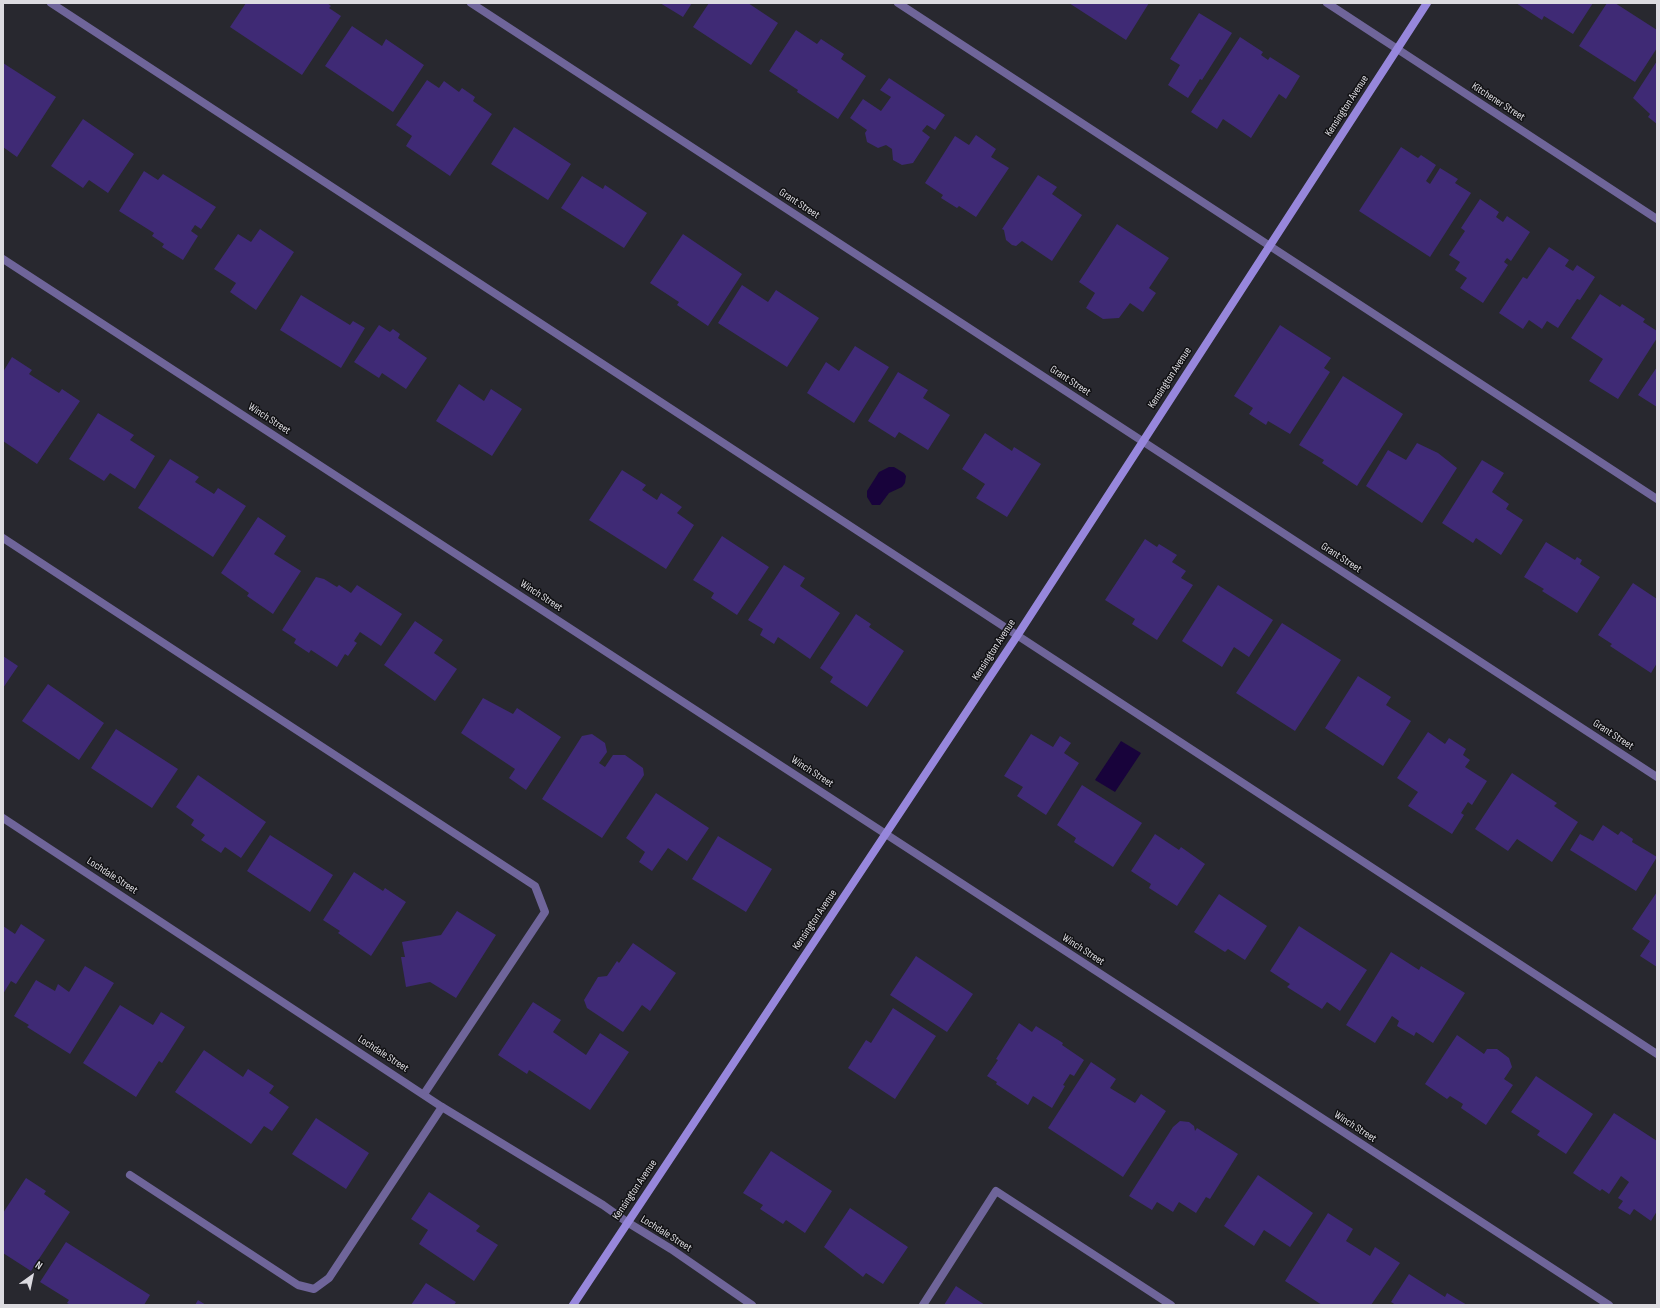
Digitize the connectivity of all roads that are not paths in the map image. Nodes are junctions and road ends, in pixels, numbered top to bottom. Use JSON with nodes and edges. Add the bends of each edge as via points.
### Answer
{"nodes":[{"id":1,"x":51,"y":3,"type":"edge"},
{"id":2,"x":471,"y":3,"type":"edge"},
{"id":3,"x":898,"y":3,"type":"edge"},
{"id":4,"x":1327,"y":3,"type":"edge"},
{"id":5,"x":1427,"y":3,"type":"edge"},
{"id":6,"x":1397,"y":49,"type":"junction"},
{"id":7,"x":1657,"y":219,"type":"edge"},
{"id":8,"x":1269,"y":245,"type":"junction"},
{"id":9,"x":3,"y":259,"type":"edge"},
{"id":10,"x":1142,"y":441,"type":"junction"},
{"id":11,"x":1657,"y":499,"type":"edge"},
{"id":12,"x":3,"y":538,"type":"edge"},
{"id":13,"x":1017,"y":636,"type":"junction"},
{"id":14,"x":1657,"y":777,"type":"edge"},
{"id":15,"x":3,"y":818,"type":"edge"},
{"id":16,"x":886,"y":834,"type":"junction"},
{"id":17,"x":1657,"y":1054,"type":"edge"},
{"id":18,"x":424,"y":1094,"type":"junction"},
{"id":19,"x":442,"y":1107,"type":"junction"},
{"id":20,"x":130,"y":1175,"type":"dead end"},
{"id":21,"x":627,"y":1222,"type":"junction"},
{"id":22,"x":573,"y":1305,"type":"edge"},
{"id":23,"x":752,"y":1305,"type":"edge"},
{"id":24,"x":923,"y":1305,"type":"edge"},
{"id":25,"x":1171,"y":1305,"type":"edge"},
{"id":26,"x":1608,"y":1305,"type":"edge"}],
"edges":[{"from":1,"to":13,"type":"street"},
{"from":2,"to":10,"type":"street","name":"Grant Street"},
{"from":3,"to":8,"type":"street"},
{"from":4,"to":6,"type":"street","name":"Kitchener Street"},
{"from":5,"to":6,"type":"street","name":"Kensington Avenue"},
{"from":6,"to":7,"type":"street","name":"Kitchener Street"},
{"from":6,"to":8,"type":"street","name":"Kensington Avenue"},
{"from":8,"to":10,"type":"street","name":"Kensington Avenue"},
{"from":8,"to":11,"type":"street"},
{"from":9,"to":16,"type":"street","name":"Winch Street"},
{"from":10,"to":13,"type":"street","name":"Kensington Avenue"},
{"from":10,"to":14,"type":"street","name":"Grant Street"},
{"from":12,"to":18,"type":"street","via":[[535,886],[544,912]]},
{"from":13,"to":16,"type":"street","name":"Kensington Avenue"},
{"from":13,"to":17,"type":"street"},
{"from":15,"to":18,"type":"street","name":"Lochdale Street"},
{"from":16,"to":21,"type":"street","name":"Kensington Avenue"},
{"from":16,"to":26,"type":"street","name":"Winch Street"},
{"from":18,"to":19,"type":"street","name":"Lochdale Street"},
{"from":19,"to":20,"type":"street","via":[[329,1278],[314,1289],[298,1285]]},
{"from":19,"to":21,"type":"street","name":"Lochdale Street"},
{"from":21,"to":22,"type":"street","name":"Kensington Avenue"},
{"from":21,"to":23,"type":"street","name":"Lochdale Street"},
{"from":24,"to":25,"type":"street","via":[[996,1191]]}]}
